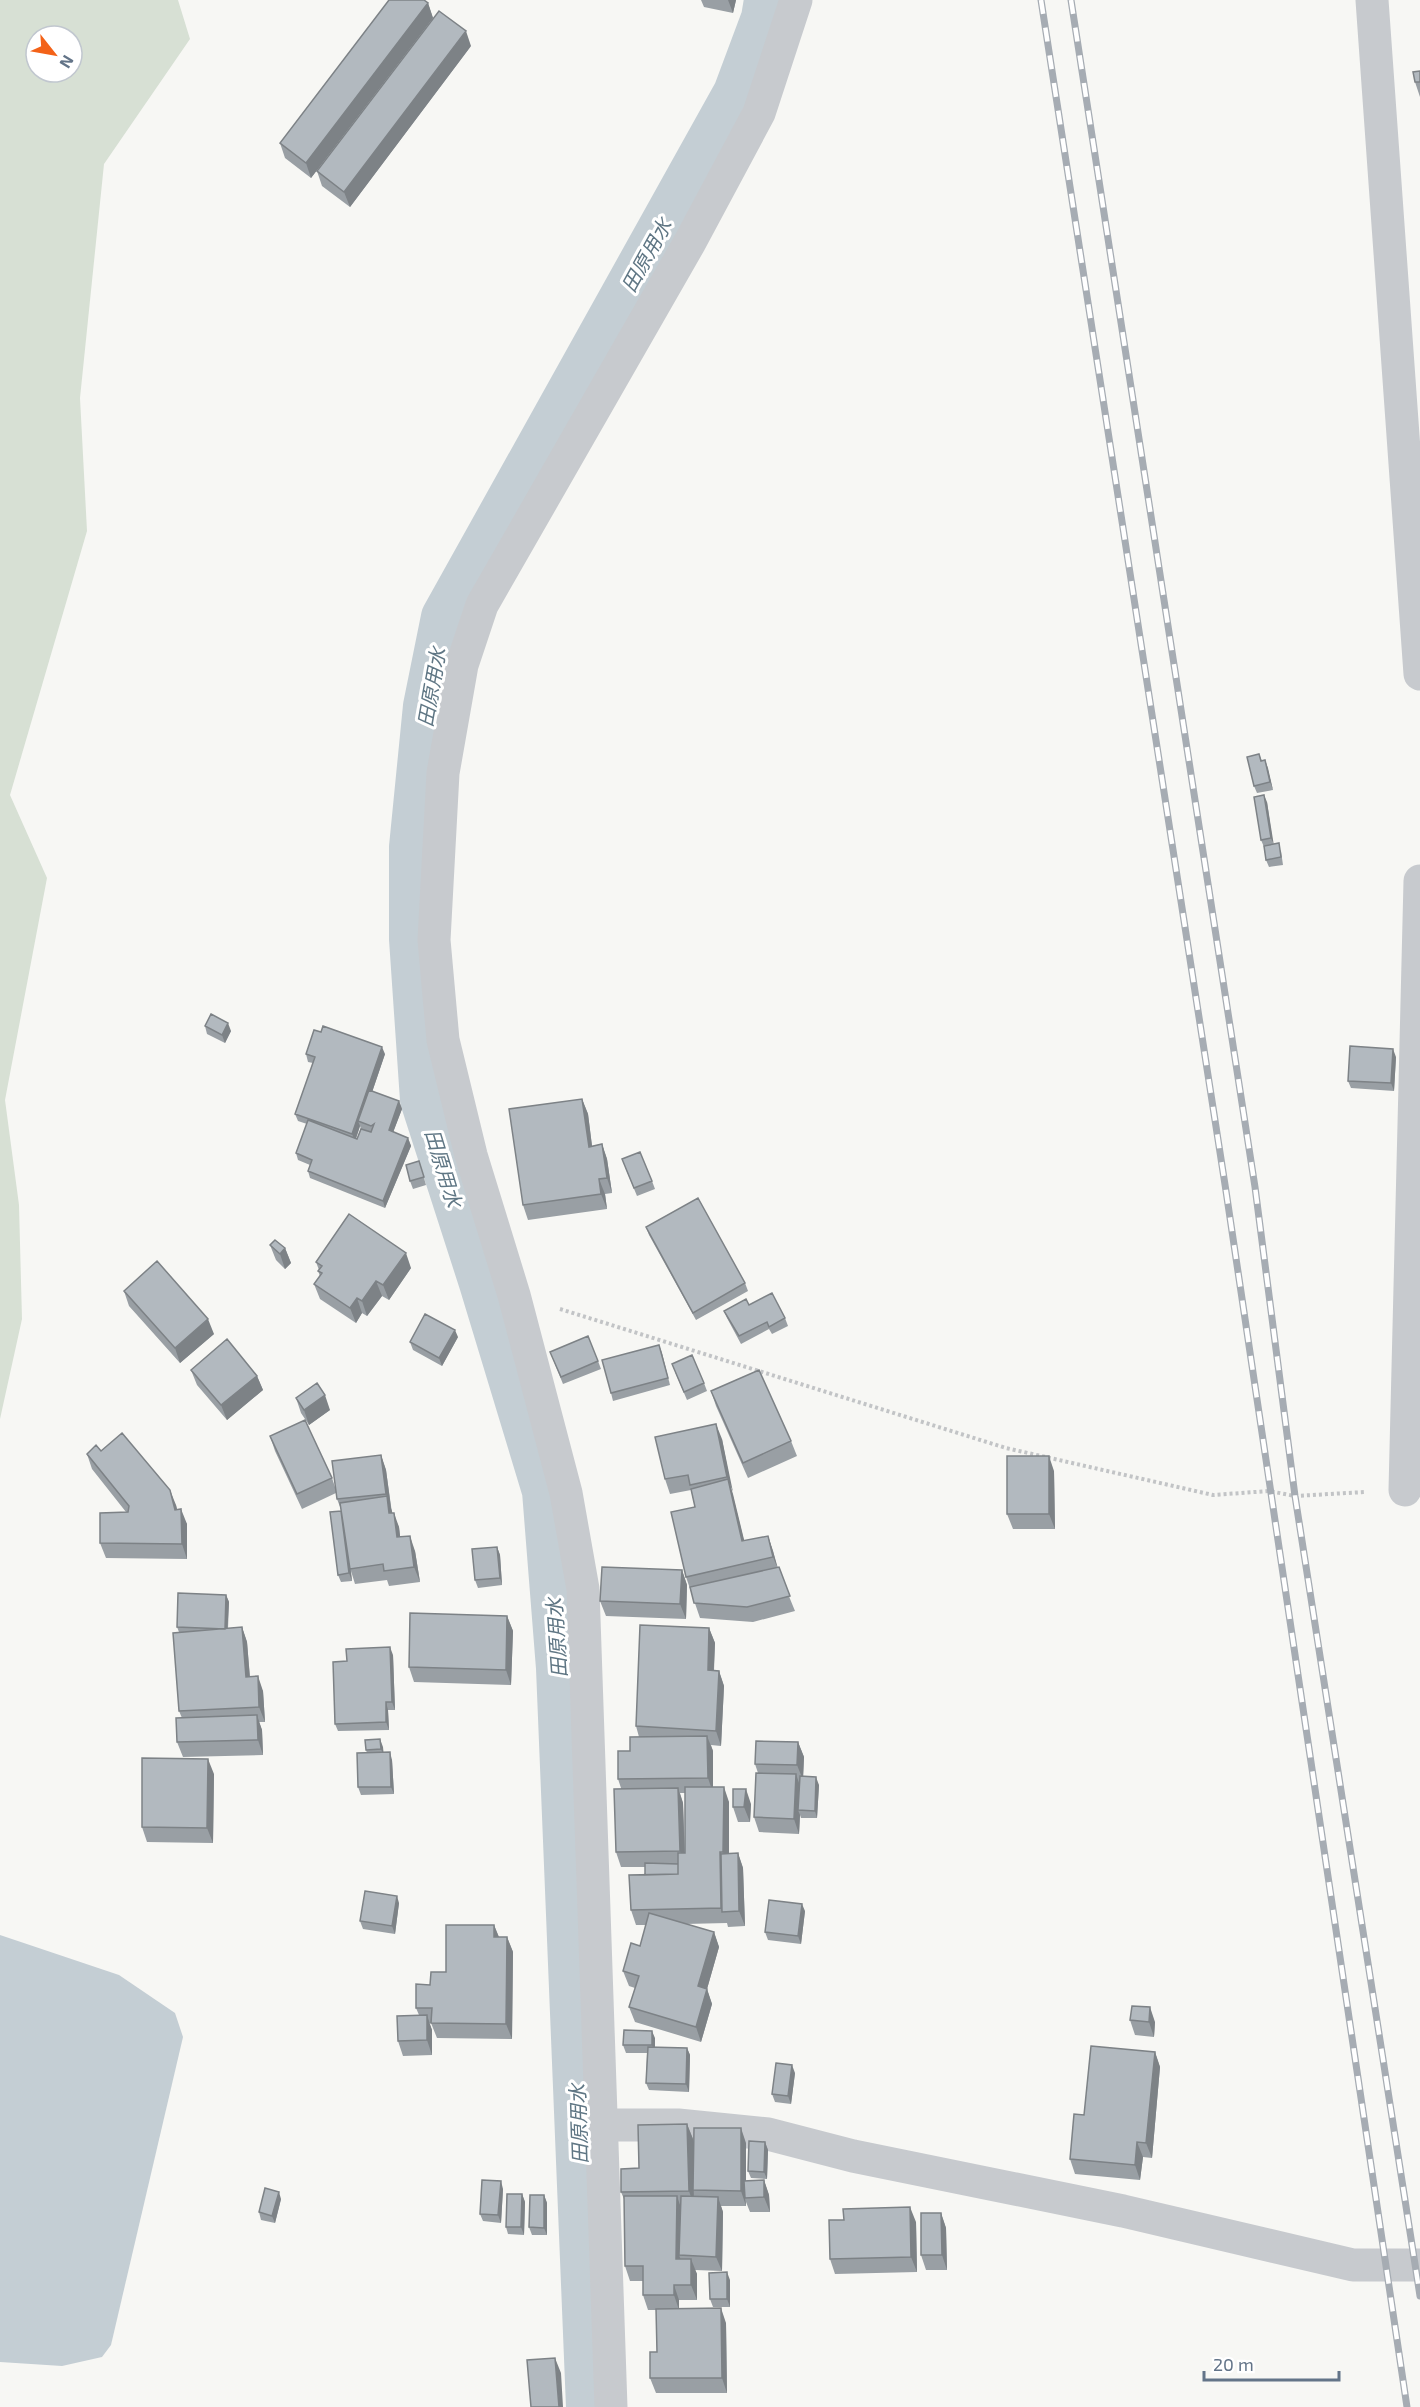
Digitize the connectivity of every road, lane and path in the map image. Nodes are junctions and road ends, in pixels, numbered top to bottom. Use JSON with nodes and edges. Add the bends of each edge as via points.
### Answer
{"nodes":[{"id":1,"x":796,"y":0,"type":"edge"},
{"id":2,"x":1372,"y":0,"type":"edge"},
{"id":3,"x":1420,"y":674,"type":"edge"},
{"id":4,"x":1420,"y":880,"type":"edge"},
{"id":5,"x":514,"y":1295,"type":"junction"},
{"id":6,"x":1405,"y":1490,"type":"joint"},
{"id":7,"x":601,"y":2125,"type":"junction"},
{"id":8,"x":1420,"y":2265,"type":"edge"},
{"id":9,"x":611,"y":2407,"type":"edge"}],
"edges":[{"from":1,"to":5,"type":"street","via":[[759,113],[690,242],[482,605],[462,665],[443,773],[434,940],[442,1040],[471,1155]]},
{"from":2,"to":3,"type":"street"},
{"from":4,"to":6,"type":"street"},
{"from":5,"to":6,"type":"path","via":[[1006,1448],[1213,1495],[1269,1491],[1295,1496]]},
{"from":5,"to":7,"type":"street","via":[[566,1493],[583,1589]]},
{"from":7,"to":8,"type":"street","via":[[678,2125],[768,2134],[1353,2265]]},
{"from":7,"to":9,"type":"street"}]}
